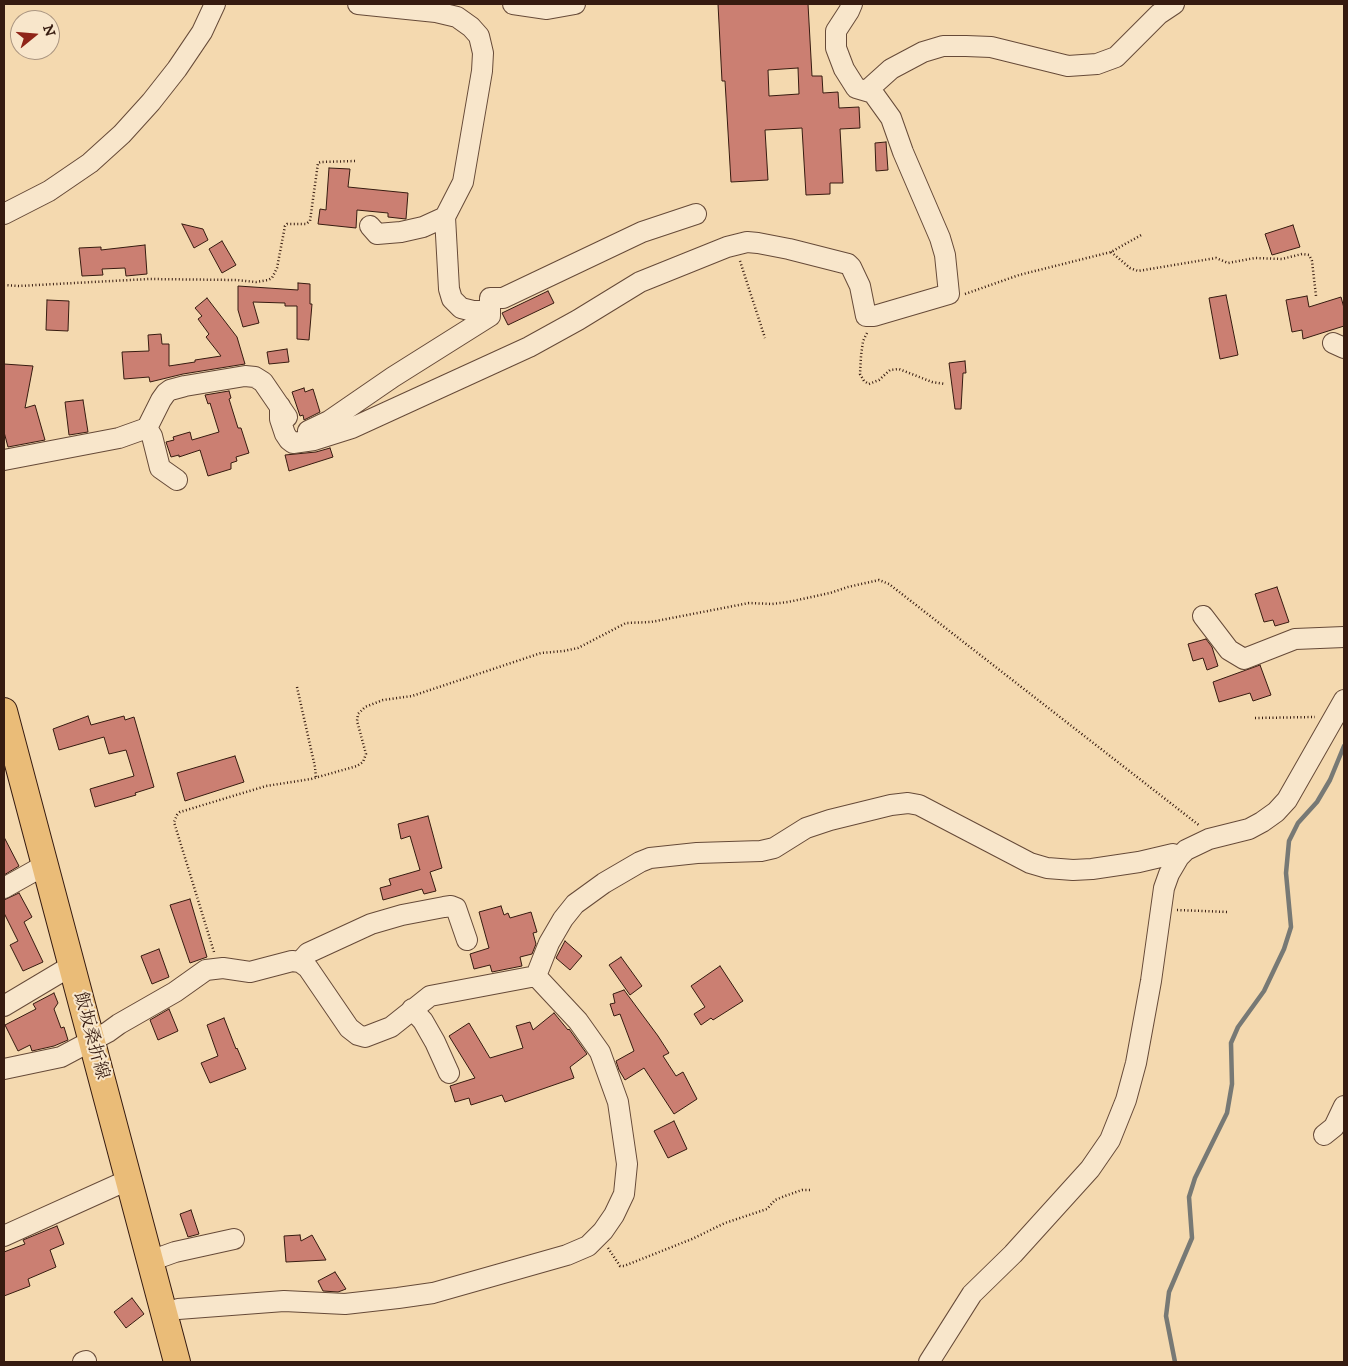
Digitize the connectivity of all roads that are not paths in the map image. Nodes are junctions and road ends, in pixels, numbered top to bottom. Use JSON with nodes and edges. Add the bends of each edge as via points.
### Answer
{"nodes":[{"id":1,"x":215,"y":4,"type":"edge"},
{"id":2,"x":358,"y":4,"type":"edge"},
{"id":3,"x":513,"y":4,"type":"edge"},
{"id":4,"x":575,"y":4,"type":"edge"},
{"id":5,"x":852,"y":4,"type":"edge"},
{"id":6,"x":1174,"y":4,"type":"edge"},
{"id":7,"x":442,"y":9,"type":"edge"},
{"id":8,"x":873,"y":93,"type":"junction"},
{"id":9,"x":4,"y":214,"type":"edge"},
{"id":10,"x":696,"y":214,"type":"dead end"},
{"id":11,"x":445,"y":217,"type":"junction"},
{"id":12,"x":370,"y":226,"type":"dead end"},
{"id":13,"x":488,"y":311,"type":"junction"},
{"id":14,"x":280,"y":406,"type":"junction"},
{"id":15,"x":147,"y":428,"type":"junction"},
{"id":16,"x":4,"y":460,"type":"edge"},
{"id":17,"x":176,"y":480,"type":"dead end"},
{"id":18,"x":1203,"y":616,"type":"dead end"},
{"id":19,"x":1344,"y":637,"type":"edge"},
{"id":20,"x":1344,"y":700,"type":"edge"},
{"id":21,"x":4,"y":711,"type":"edge"},
{"id":22,"x":1173,"y":854,"type":"dead end"},
{"id":23,"x":45,"y":866,"type":"junction"},
{"id":24,"x":4,"y":888,"type":"edge"},
{"id":25,"x":467,"y":940,"type":"dead end"},
{"id":26,"x":300,"y":962,"type":"junction"},
{"id":27,"x":72,"y":966,"type":"junction"},
{"id":28,"x":536,"y":976,"type":"junction"},
{"id":29,"x":4,"y":1006,"type":"edge"},
{"id":30,"x":412,"y":1009,"type":"junction"},
{"id":31,"x":91,"y":1040,"type":"junction"},
{"id":32,"x":4,"y":1069,"type":"edge"},
{"id":33,"x":449,"y":1073,"type":"dead end"},
{"id":34,"x":1344,"y":1106,"type":"edge"},
{"id":35,"x":1324,"y":1135,"type":"dead end"},
{"id":36,"x":128,"y":1180,"type":"junction"},
{"id":37,"x":4,"y":1236,"type":"edge"},
{"id":38,"x":234,"y":1239,"type":"dead end"},
{"id":39,"x":150,"y":1261,"type":"junction"},
{"id":40,"x":164,"y":1313,"type":"junction"},
{"id":41,"x":177,"y":1362,"type":"edge"},
{"id":42,"x":929,"y":1362,"type":"edge"}],
"edges":[{"from":1,"to":9,"type":"street","via":[[202,32],[177,69],[122,134],[90,164],[50,191]]},
{"from":2,"to":7,"type":"street"},
{"from":3,"to":4,"type":"street","via":[[547,9]]},
{"from":5,"to":8,"type":"street","via":[[836,32],[836,48],[856,88]]},
{"from":6,"to":8,"type":"street","via":[[1159,14],[1116,57],[1097,64],[1068,66],[991,48],[943,46],[923,52],[891,69],[871,87]]},
{"from":7,"to":11,"type":"street","via":[[471,27],[479,36],[483,53],[463,182]]},
{"from":8,"to":14,"type":"street","via":[[891,118],[902,152],[937,231],[949,294],[866,316],[860,286],[845,262],[747,242],[640,282],[529,347],[352,428],[293,443],[282,427]]},
{"from":10,"to":13,"type":"street","via":[[642,232],[503,298],[490,298]]},
{"from":11,"to":12,"type":"street","via":[[423,227],[400,232],[378,234]]},
{"from":11,"to":13,"type":"street","via":[[452,299],[461,308]]},
{"from":13,"to":14,"type":"street","via":[[490,316],[316,428],[300,433],[296,431]]},
{"from":14,"to":15,"type":"street","via":[[263,382],[255,376],[245,376],[170,390],[161,400]]},
{"from":15,"to":16,"type":"street","via":[[119,438]]},
{"from":15,"to":17,"type":"street","via":[[160,468]]},
{"from":18,"to":19,"type":"street","via":[[1229,650],[1244,659],[1295,639]]},
{"from":20,"to":42,"type":"street","via":[[1287,800],[1276,812],[1249,829],[1214,837],[1186,850],[1179,857],[1164,888],[1136,1063],[1110,1140],[1090,1170],[972,1294]]},
{"from":21,"to":23,"type":"main road","name":"飯坂桑折線"},
{"from":22,"to":28,"type":"street","via":[[1092,868],[1047,868],[919,805],[908,802],[891,805],[806,828],[774,848],[761,851],[698,853],[640,862],[576,904],[549,943]]},
{"from":23,"to":24,"type":"street"},
{"from":23,"to":27,"type":"main road","name":"飯坂桑折線"},
{"from":25,"to":26,"type":"street","via":[[456,908],[451,906],[371,924],[308,953]]},
{"from":26,"to":30,"type":"street","via":[[308,968],[349,1028],[358,1035],[365,1037],[390,1027]]},
{"from":26,"to":31,"type":"street","via":[[292,961],[250,972],[218,968],[206,970],[175,992]]},
{"from":27,"to":29,"type":"street"},
{"from":27,"to":31,"type":"main road","name":"飯坂桑折線"},
{"from":28,"to":30,"type":"street","via":[[439,993]]},
{"from":28,"to":40,"type":"street","via":[[578,1021],[600,1052],[618,1102],[627,1164],[624,1194],[614,1215],[588,1246],[567,1255],[433,1293],[346,1304],[284,1301],[178,1308]]},
{"from":30,"to":33,"type":"street","via":[[423,1021]]},
{"from":31,"to":32,"type":"street","via":[[61,1057]]},
{"from":31,"to":36,"type":"main road","name":"飯坂桑折線"},
{"from":34,"to":35,"type":"street","via":[[1334,1127]]},
{"from":36,"to":37,"type":"street"},
{"from":36,"to":39,"type":"main road","name":"飯坂桑折線"},
{"from":38,"to":39,"type":"street","via":[[174,1252]]},
{"from":39,"to":40,"type":"main road","name":"飯坂桑折線"},
{"from":40,"to":41,"type":"main road","name":"飯坂桑折線"}]}
